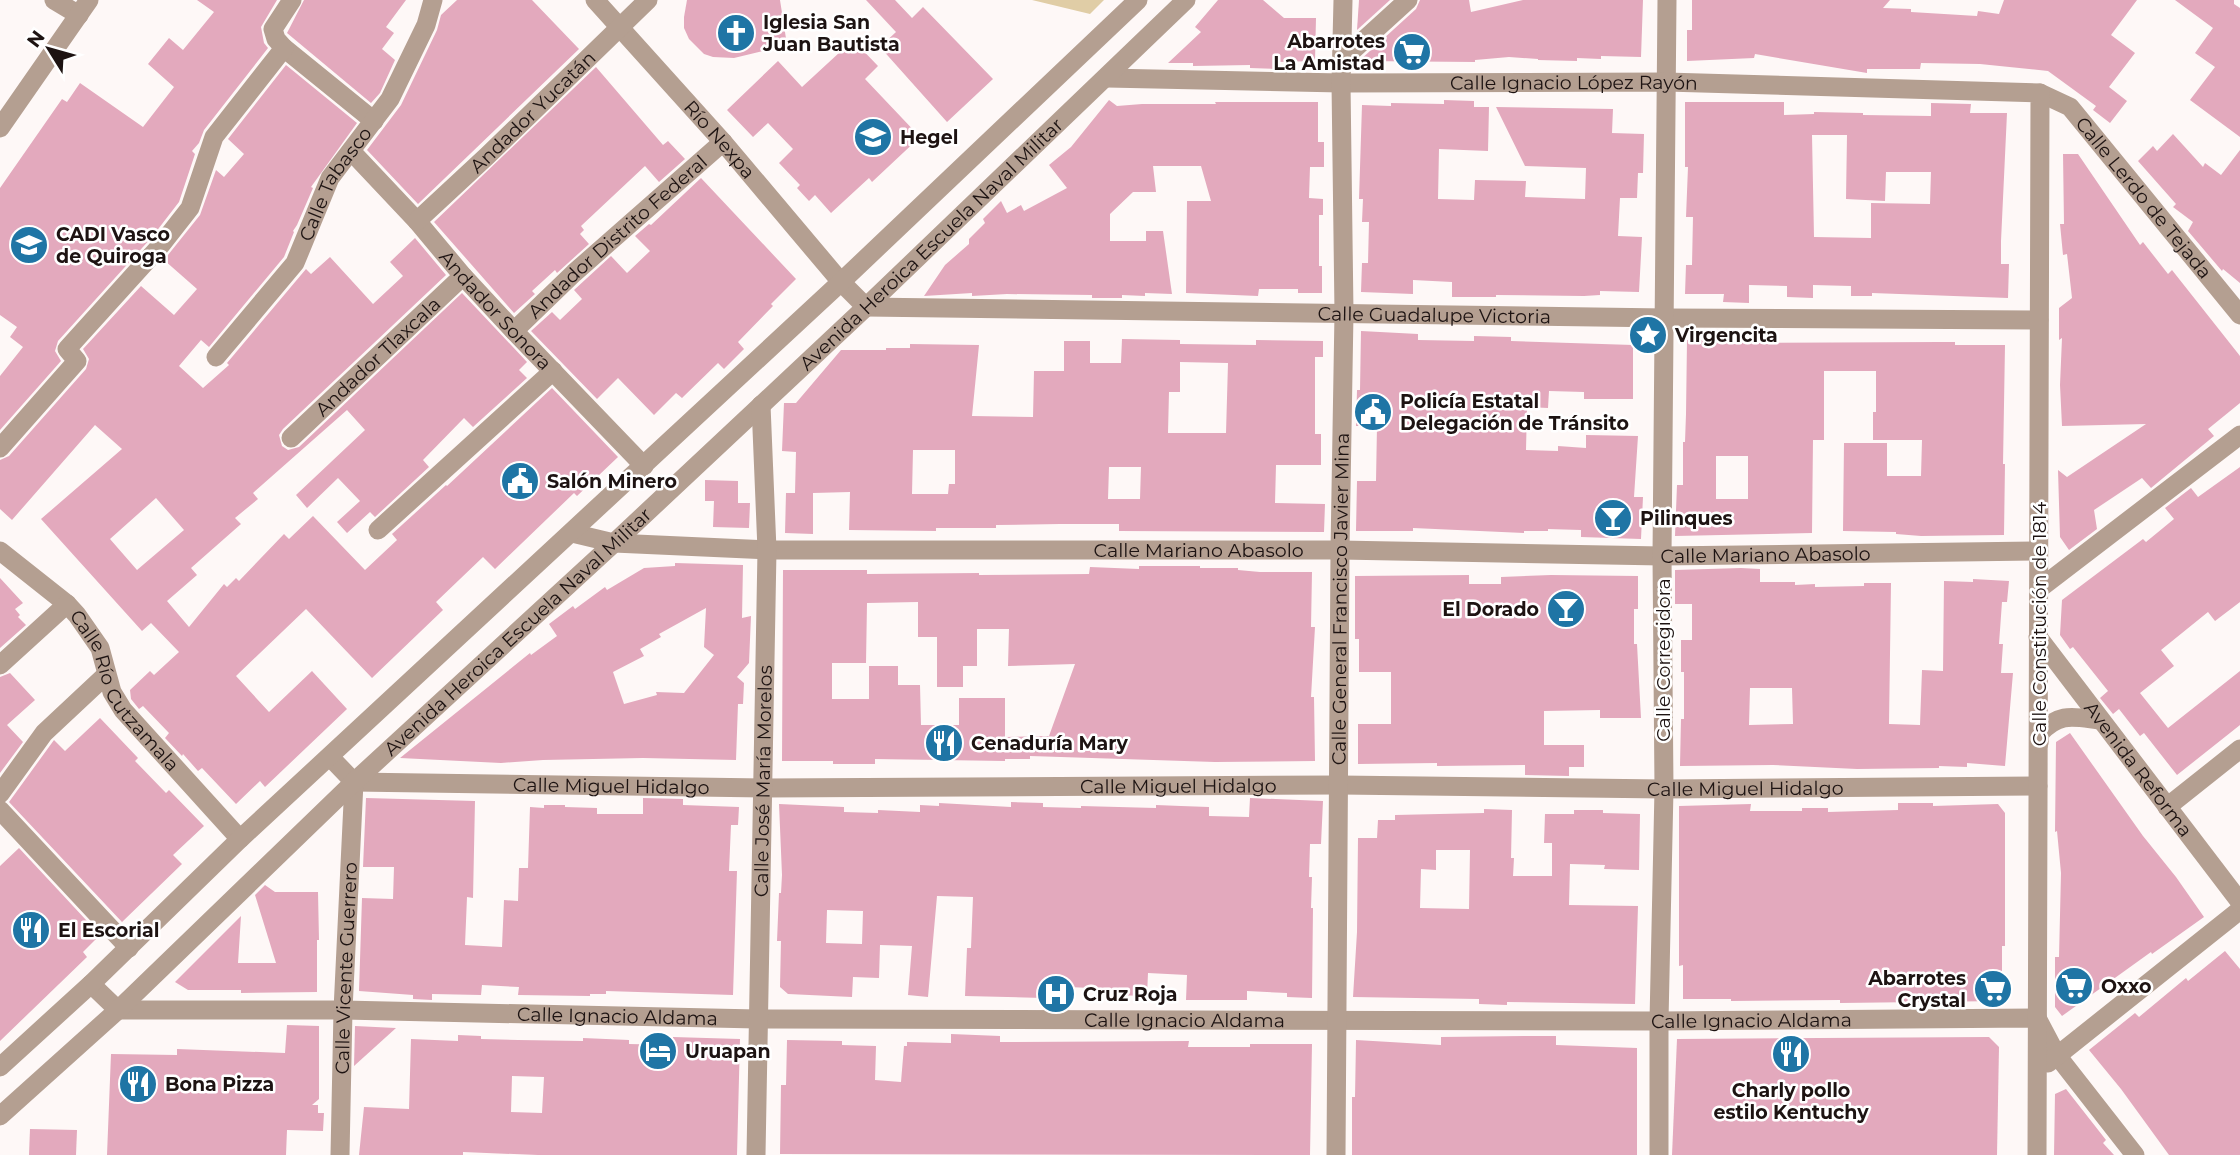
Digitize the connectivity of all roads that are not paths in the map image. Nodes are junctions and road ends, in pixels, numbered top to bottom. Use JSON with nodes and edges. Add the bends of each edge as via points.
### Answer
{"nodes":[{"id":1,"x":54,"y":0,"type":"edge"},
{"id":2,"x":292,"y":0,"type":"edge"},
{"id":3,"x":433,"y":0,"type":"edge"},
{"id":4,"x":595,"y":0,"type":"edge"},
{"id":5,"x":648,"y":0,"type":"edge"},
{"id":6,"x":1138,"y":0,"type":"edge"},
{"id":7,"x":1186,"y":0,"type":"edge"},
{"id":8,"x":1343,"y":0,"type":"edge"},
{"id":9,"x":1408,"y":0,"type":"edge"},
{"id":10,"x":1667,"y":0,"type":"edge"},
{"id":11,"x":84,"y":8,"type":"edge"},
{"id":12,"x":620,"y":26,"type":"junction"},
{"id":13,"x":284,"y":48,"type":"junction"},
{"id":14,"x":1342,"y":60,"type":"junction"},
{"id":15,"x":1107,"y":78,"type":"junction"},
{"id":16,"x":1666,"y":82,"type":"junction"},
{"id":17,"x":1340,"y":83,"type":"junction"},
{"id":18,"x":2040,"y":93,"type":"junction"},
{"id":19,"x":374,"y":121,"type":"junction"},
{"id":20,"x":0,"y":128,"type":"edge"},
{"id":21,"x":723,"y":142,"type":"junction"},
{"id":22,"x":351,"y":151,"type":"junction"},
{"id":23,"x":417,"y":221,"type":"junction"},
{"id":24,"x":463,"y":276,"type":"junction"},
{"id":25,"x":841,"y":282,"type":"junction"},
{"id":26,"x":866,"y":307,"type":"junction"},
{"id":27,"x":1344,"y":313,"type":"junction"},
{"id":28,"x":2240,"y":315,"type":"edge"},
{"id":29,"x":1666,"y":318,"type":"junction"},
{"id":30,"x":2039,"y":320,"type":"junction"},
{"id":31,"x":514,"y":331,"type":"junction"},
{"id":32,"x":216,"y":357,"type":"dead end"},
{"id":33,"x":553,"y":371,"type":"junction"},
{"id":34,"x":761,"y":405,"type":"junction"},
{"id":35,"x":2240,"y":435,"type":"edge"},
{"id":36,"x":291,"y":439,"type":"dead end"},
{"id":37,"x":0,"y":448,"type":"edge"},
{"id":38,"x":644,"y":466,"type":"junction"},
{"id":39,"x":378,"y":530,"type":"dead end"},
{"id":40,"x":572,"y":533,"type":"junction"},
{"id":41,"x":614,"y":544,"type":"junction"},
{"id":42,"x":767,"y":550,"type":"junction"},
{"id":43,"x":1340,"y":550,"type":"junction"},
{"id":44,"x":0,"y":551,"type":"edge"},
{"id":45,"x":2039,"y":551,"type":"junction"},
{"id":46,"x":1662,"y":556,"type":"junction"},
{"id":47,"x":2039,"y":589,"type":"junction"},
{"id":48,"x":67,"y":604,"type":"junction"},
{"id":49,"x":2038,"y":637,"type":"junction"},
{"id":50,"x":0,"y":665,"type":"edge"},
{"id":51,"x":106,"y":675,"type":"junction"},
{"id":52,"x":2100,"y":720,"type":"junction"},
{"id":53,"x":2240,"y":749,"type":"edge"},
{"id":54,"x":2038,"y":755,"type":"junction"},
{"id":55,"x":330,"y":757,"type":"junction"},
{"id":56,"x":354,"y":782,"type":"junction"},
{"id":57,"x":1340,"y":785,"type":"junction"},
{"id":58,"x":2038,"y":786,"type":"junction"},
{"id":59,"x":764,"y":788,"type":"junction"},
{"id":60,"x":1664,"y":789,"type":"junction"},
{"id":61,"x":0,"y":794,"type":"edge"},
{"id":62,"x":2167,"y":807,"type":"junction"},
{"id":63,"x":0,"y":810,"type":"edge"},
{"id":64,"x":240,"y":839,"type":"junction"},
{"id":65,"x":2240,"y":902,"type":"edge"},
{"id":66,"x":2240,"y":910,"type":"edge"},
{"id":67,"x":128,"y":948,"type":"junction"},
{"id":68,"x":91,"y":984,"type":"junction"},
{"id":69,"x":118,"y":1010,"type":"junction"},
{"id":70,"x":343,"y":1010,"type":"junction"},
{"id":71,"x":2037,"y":1018,"type":"junction"},
{"id":72,"x":757,"y":1019,"type":"junction"},
{"id":73,"x":1338,"y":1021,"type":"junction"},
{"id":74,"x":1659,"y":1021,"type":"junction"},
{"id":75,"x":2056,"y":1054,"type":"junction"},
{"id":76,"x":0,"y":1068,"type":"edge"},
{"id":77,"x":2037,"y":1074,"type":"junction"},
{"id":78,"x":0,"y":1116,"type":"edge"},
{"id":79,"x":340,"y":1155,"type":"edge"},
{"id":80,"x":756,"y":1155,"type":"edge"},
{"id":81,"x":1336,"y":1155,"type":"edge"},
{"id":82,"x":1659,"y":1155,"type":"edge"},
{"id":83,"x":2037,"y":1155,"type":"edge"},
{"id":84,"x":2134,"y":1155,"type":"edge"}],
"edges":[{"from":1,"to":11,"type":"street"},
{"from":2,"to":13,"type":"street","via":[[273,29]]},
{"from":3,"to":19,"type":"street","name":"Calle Tabasco","via":[[426,25],[390,99]]},
{"from":4,"to":12,"type":"street","name":"Río Nexpa"},
{"from":5,"to":12,"type":"street","name":"Andador Yucatán"},
{"from":6,"to":25,"type":"street","name":"Avenida Heroica Escuela Naval Militar"},
{"from":7,"to":15,"type":"street","name":"Avenida Heroica Escuela Naval Militar"},
{"from":8,"to":14,"type":"street","name":"Calle General Francisco Javier Mina"},
{"from":9,"to":14,"type":"street"},
{"from":10,"to":16,"type":"street","name":"Calle Corregidora"},
{"from":11,"to":20,"type":"street"},
{"from":12,"to":21,"type":"street","name":"Río Nexpa"},
{"from":12,"to":23,"type":"street","name":"Andador Yucatán"},
{"from":13,"to":19,"type":"street"},
{"from":13,"to":37,"type":"street","via":[[214,137],[190,208],[67,349],[77,361]]},
{"from":14,"to":17,"type":"street","name":"Calle General Francisco Javier Mina"},
{"from":15,"to":17,"type":"street","name":"Calle Ignacio López Rayón"},
{"from":15,"to":26,"type":"street","name":"Avenida Heroica Escuela Naval Militar"},
{"from":16,"to":17,"type":"street","name":"Calle Ignacio López Rayón"},
{"from":16,"to":18,"type":"street","name":"Calle Ignacio López Rayón"},
{"from":16,"to":29,"type":"street","name":"Calle Corregidora"},
{"from":17,"to":27,"type":"street","name":"Calle General Francisco Javier Mina"},
{"from":18,"to":28,"type":"street","name":"Calle Lerdo de Tejada","via":[[2070,107]]},
{"from":18,"to":30,"type":"street","name":"Calle Constitución de 1814"},
{"from":19,"to":22,"type":"street","name":"Calle Tabasco"},
{"from":21,"to":25,"type":"street","name":"Río Nexpa"},
{"from":21,"to":31,"type":"street","name":"Andador Distrito Federal"},
{"from":22,"to":23,"type":"street","name":"Andador Sonora"},
{"from":22,"to":32,"type":"street","name":"Calle Tabasco","via":[[330,178],[295,263]]},
{"from":23,"to":24,"type":"street","name":"Andador Sonora"},
{"from":24,"to":31,"type":"street","name":"Andador Sonora"},
{"from":24,"to":36,"type":"street","name":"Andador Tlaxcala"},
{"from":25,"to":26,"type":"street"},
{"from":25,"to":38,"type":"street","name":"Avenida Heroica Escuela Naval Militar"},
{"from":26,"to":27,"type":"street","name":"Calle Guadalupe Victoria"},
{"from":26,"to":34,"type":"street","name":"Avenida Heroica Escuela Naval Militar"},
{"from":27,"to":29,"type":"street","name":"Calle Guadalupe Victoria"},
{"from":27,"to":43,"type":"street","name":"Calle General Francisco Javier Mina"},
{"from":29,"to":30,"type":"street","name":"Calle Guadalupe Victoria"},
{"from":29,"to":46,"type":"street","name":"Calle Corregidora"},
{"from":30,"to":45,"type":"street","name":"Calle Constitución de 1814"},
{"from":31,"to":33,"type":"street","name":"Andador Sonora"},
{"from":33,"to":38,"type":"street","name":"Andador Sonora"},
{"from":33,"to":39,"type":"street"},
{"from":34,"to":41,"type":"street","name":"Avenida Heroica Escuela Naval Militar"},
{"from":34,"to":42,"type":"street","name":"Calle José María Morelos"},
{"from":35,"to":47,"type":"street"},
{"from":38,"to":40,"type":"street","name":"Avenida Heroica Escuela Naval Militar"},
{"from":40,"to":41,"type":"street","name":"Calle Mariano Abasolo"},
{"from":40,"to":55,"type":"street","name":"Avenida Heroica Escuela Naval Militar"},
{"from":41,"to":42,"type":"street","name":"Calle Mariano Abasolo"},
{"from":41,"to":56,"type":"street","name":"Avenida Heroica Escuela Naval Militar"},
{"from":42,"to":43,"type":"street","name":"Calle Mariano Abasolo"},
{"from":42,"to":59,"type":"street","name":"Calle José María Morelos"},
{"from":43,"to":46,"type":"street","name":"Calle Mariano Abasolo"},
{"from":43,"to":57,"type":"street","name":"Calle General Francisco Javier Mina"},
{"from":44,"to":48,"type":"street","name":"Calle Río Cutzamala"},
{"from":45,"to":46,"type":"street","name":"Calle Mariano Abasolo"},
{"from":45,"to":47,"type":"street","name":"Calle Constitución de 1814"},
{"from":46,"to":60,"type":"street","name":"Calle Corregidora"},
{"from":47,"to":49,"type":"street","name":"Calle Constitución de 1814"},
{"from":48,"to":50,"type":"street"},
{"from":48,"to":51,"type":"street","name":"Calle Río Cutzamala","via":[[100,648]]},
{"from":49,"to":52,"type":"street","name":"Avenida Reforma"},
{"from":49,"to":54,"type":"street","name":"Calle Constitución de 1814"},
{"from":51,"to":61,"type":"street","via":[[44,733]]},
{"from":51,"to":64,"type":"street","name":"Calle Río Cutzamala","via":[[135,725]]},
{"from":52,"to":54,"type":"street","via":[[2063,717],[2050,723],[2039,733]]},
{"from":52,"to":62,"type":"street","name":"Avenida Reforma"},
{"from":53,"to":62,"type":"street"},
{"from":54,"to":58,"type":"street","name":"Calle Constitución de 1814"},
{"from":55,"to":56,"type":"street"},
{"from":55,"to":64,"type":"street","name":"Avenida Heroica Escuela Naval Militar"},
{"from":56,"to":59,"type":"street","name":"Calle Miguel Hidalgo"},
{"from":56,"to":69,"type":"street","name":"Avenida Heroica Escuela Naval Militar"},
{"from":56,"to":70,"type":"street","name":"Calle Vicente Guerrero"},
{"from":57,"to":59,"type":"street","name":"Calle Miguel Hidalgo"},
{"from":57,"to":60,"type":"street","name":"Calle Miguel Hidalgo"},
{"from":57,"to":73,"type":"street","name":"Calle General Francisco Javier Mina"},
{"from":58,"to":60,"type":"street","name":"Calle Miguel Hidalgo"},
{"from":58,"to":71,"type":"street","name":"Calle Constitución de 1814"},
{"from":59,"to":72,"type":"street","name":"Calle José María Morelos"},
{"from":60,"to":74,"type":"street","name":"Calle Corregidora"},
{"from":62,"to":65,"type":"street","name":"Avenida Reforma"},
{"from":63,"to":67,"type":"street"},
{"from":64,"to":67,"type":"street","name":"Avenida Heroica Escuela Naval Militar"},
{"from":66,"to":75,"type":"street"},
{"from":67,"to":68,"type":"street","name":"Avenida Heroica Escuela Naval Militar"},
{"from":68,"to":69,"type":"street"},
{"from":68,"to":76,"type":"street","name":"Avenida Heroica Escuela Naval Militar"},
{"from":69,"to":70,"type":"street","name":"Calle Ignacio Aldama"},
{"from":69,"to":78,"type":"street","name":"Avenida Heroica Escuela Naval Militar"},
{"from":70,"to":72,"type":"street","name":"Calle Ignacio Aldama"},
{"from":70,"to":79,"type":"street","name":"Calle Vicente Guerrero"},
{"from":71,"to":74,"type":"street","name":"Calle Ignacio Aldama"},
{"from":71,"to":75,"type":"street"},
{"from":71,"to":77,"type":"street","name":"Calle Constitución de 1814"},
{"from":72,"to":73,"type":"street","name":"Calle Ignacio Aldama"},
{"from":72,"to":80,"type":"street","name":"Calle José María Morelos"},
{"from":73,"to":74,"type":"street","name":"Calle Ignacio Aldama"},
{"from":73,"to":81,"type":"street","name":"Calle General Francisco Javier Mina"},
{"from":74,"to":82,"type":"street","name":"Calle Corregidora"},
{"from":75,"to":77,"type":"street"},
{"from":75,"to":84,"type":"street"},
{"from":77,"to":83,"type":"street","name":"Calle Constitución de 1814"}]}
